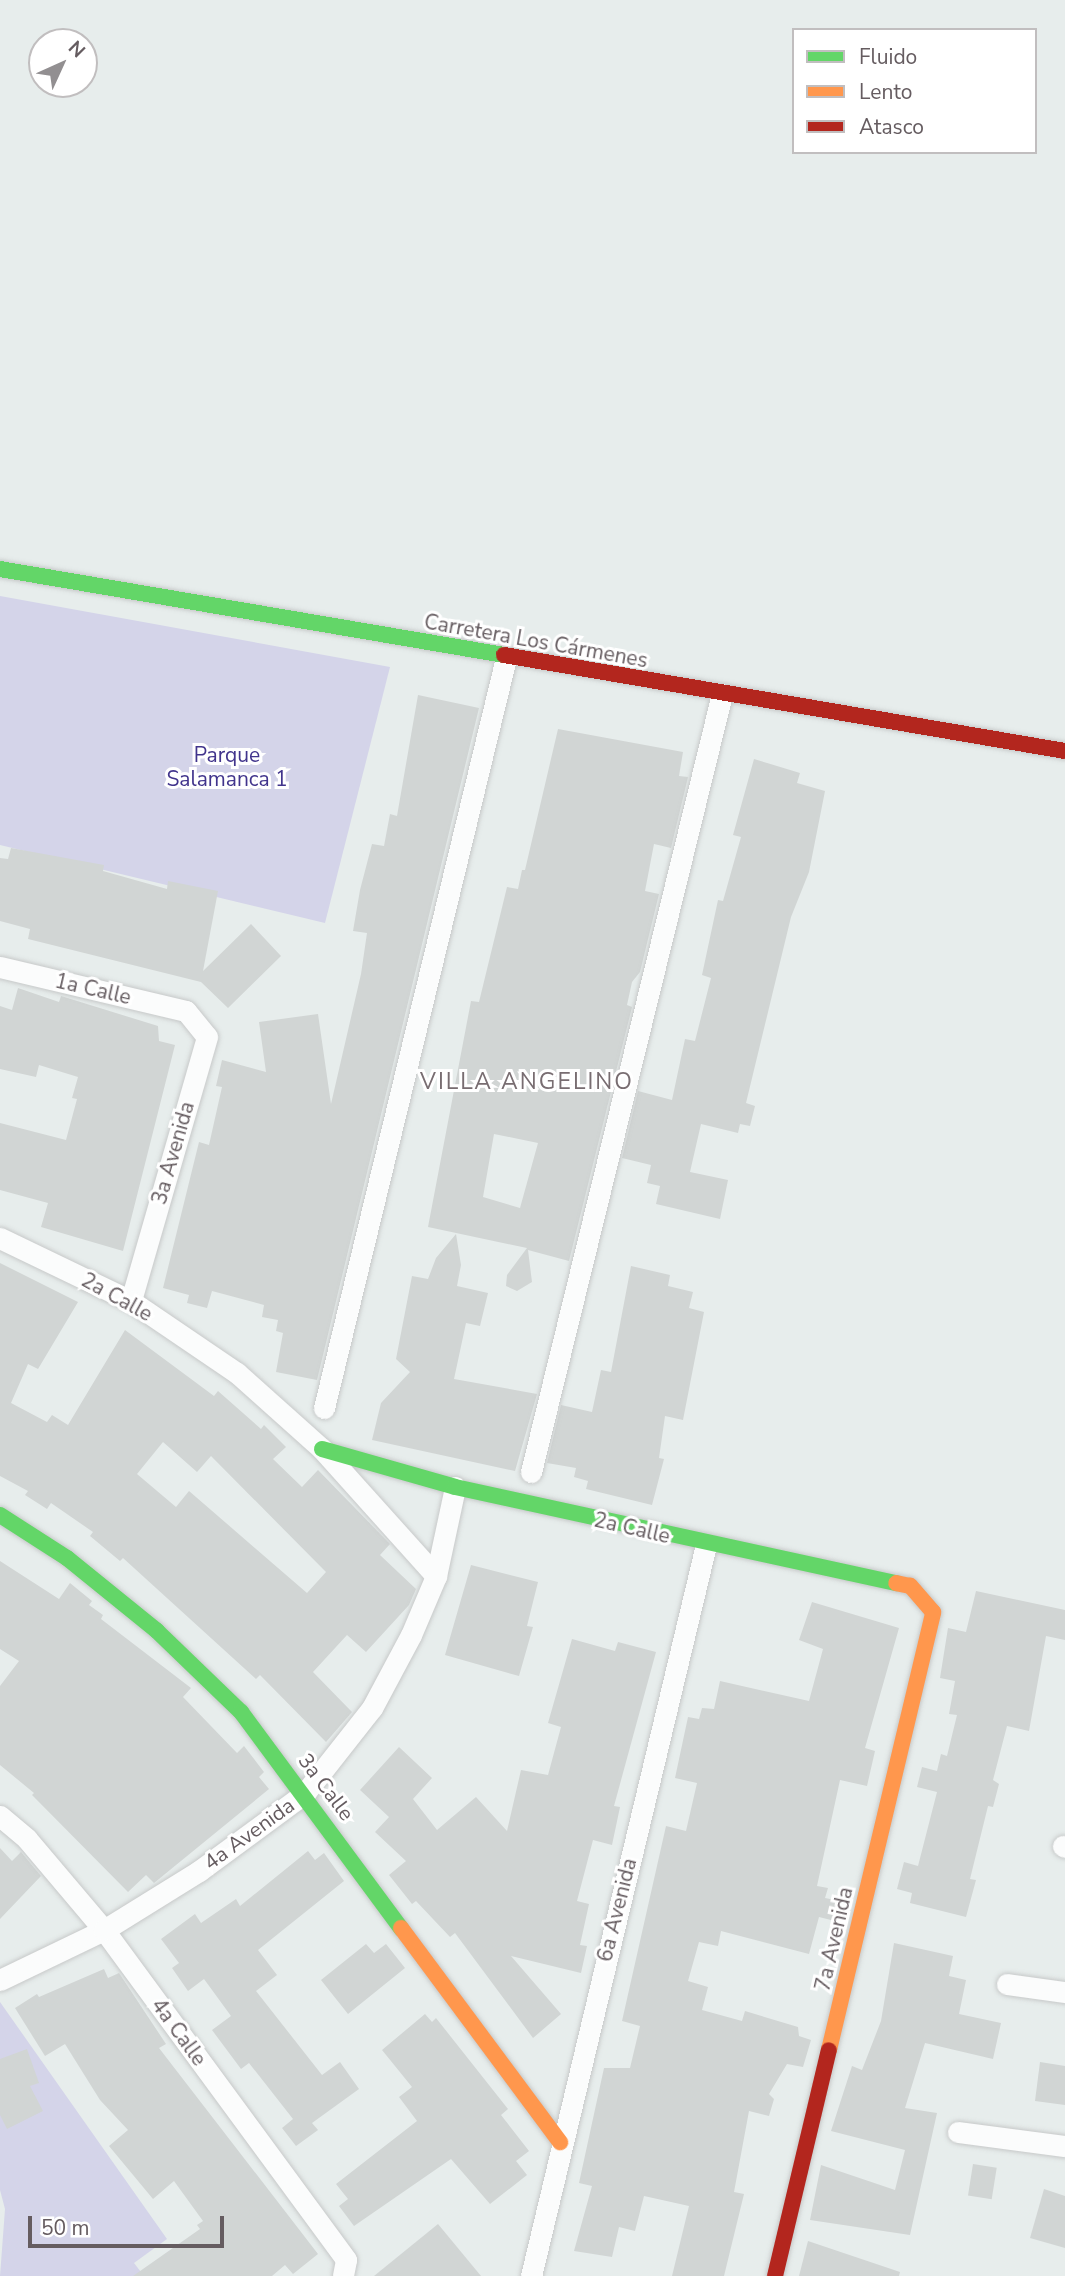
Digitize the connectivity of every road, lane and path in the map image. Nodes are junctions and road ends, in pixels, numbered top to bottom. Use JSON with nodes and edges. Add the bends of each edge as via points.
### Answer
{"nodes":[{"id":1,"x":0,"y":569,"type":"edge"},
{"id":2,"x":506,"y":658,"type":"junction"},
{"id":3,"x":722,"y":694,"type":"junction"},
{"id":4,"x":1065,"y":751,"type":"edge"},
{"id":5,"x":0,"y":967,"type":"edge"},
{"id":6,"x":186,"y":1011,"type":"joint"},
{"id":7,"x":0,"y":1238,"type":"edge"},
{"id":8,"x":131,"y":1301,"type":"junction"},
{"id":9,"x":324,"y":1408,"type":"dead end"},
{"id":10,"x":323,"y":1449,"type":"junction"},
{"id":11,"x":531,"y":1472,"type":"dead end"},
{"id":12,"x":455,"y":1488,"type":"junction"},
{"id":13,"x":0,"y":1515,"type":"edge"},
{"id":14,"x":706,"y":1545,"type":"junction"},
{"id":15,"x":436,"y":1576,"type":"junction"},
{"id":16,"x":933,"y":1612,"type":"joint"},
{"id":17,"x":305,"y":1793,"type":"junction"},
{"id":18,"x":0,"y":1815,"type":"edge"},
{"id":19,"x":104,"y":1930,"type":"junction"},
{"id":20,"x":0,"y":1980,"type":"edge"},
{"id":21,"x":1007,"y":1984,"type":"dead end"},
{"id":22,"x":1065,"y":1992,"type":"edge"},
{"id":23,"x":958,"y":2132,"type":"dead end"},
{"id":24,"x":560,"y":2142,"type":"junction"},
{"id":25,"x":1065,"y":2146,"type":"edge"},
{"id":26,"x":349,"y":2271,"type":"edge"},
{"id":27,"x":531,"y":2276,"type":"edge"},
{"id":28,"x":775,"y":2276,"type":"edge"}],
"edges":[{"from":1,"to":2,"type":"street","name":"Carretera Los Cármenes"},
{"from":2,"to":3,"type":"street","name":"Carretera Los Cármenes"},
{"from":2,"to":9,"type":"street"},
{"from":3,"to":4,"type":"street","name":"Carretera Los Cármenes"},
{"from":3,"to":11,"type":"street"},
{"from":5,"to":6,"type":"street","name":"1a Calle"},
{"from":6,"to":8,"type":"street","name":"3a Avenida","via":[[206,1037]]},
{"from":7,"to":8,"type":"street","name":"2a Calle"},
{"from":8,"to":10,"type":"street","name":"2a Calle","via":[[237,1373]]},
{"from":10,"to":12,"type":"street","name":"2a Calle"},
{"from":10,"to":15,"type":"street","name":"2a Calle"},
{"from":12,"to":14,"type":"street","name":"2a Calle"},
{"from":12,"to":15,"type":"street","name":"4a Avenida"},
{"from":13,"to":17,"type":"street","name":"3a Calle","via":[[66,1558],[157,1631],[241,1712]]},
{"from":14,"to":16,"type":"street","name":"2a Calle","via":[[910,1586]]},
{"from":14,"to":24,"type":"street","name":"6a Avenida"},
{"from":15,"to":17,"type":"street","name":"4a Avenida","via":[[372,1708]]},
{"from":16,"to":28,"type":"street","name":"7a Avenida"},
{"from":17,"to":19,"type":"street","name":"4a Avenida","via":[[199,1871]]},
{"from":17,"to":24,"type":"street","name":"3a Calle"},
{"from":18,"to":19,"type":"street","name":"4a Calle","via":[[27,1839]]},
{"from":19,"to":20,"type":"street","name":"4a Avenida"},
{"from":19,"to":26,"type":"street","name":"4a Calle"},
{"from":21,"to":22,"type":"street"},
{"from":23,"to":25,"type":"street"},
{"from":24,"to":27,"type":"street","name":"6a Avenida"}]}
